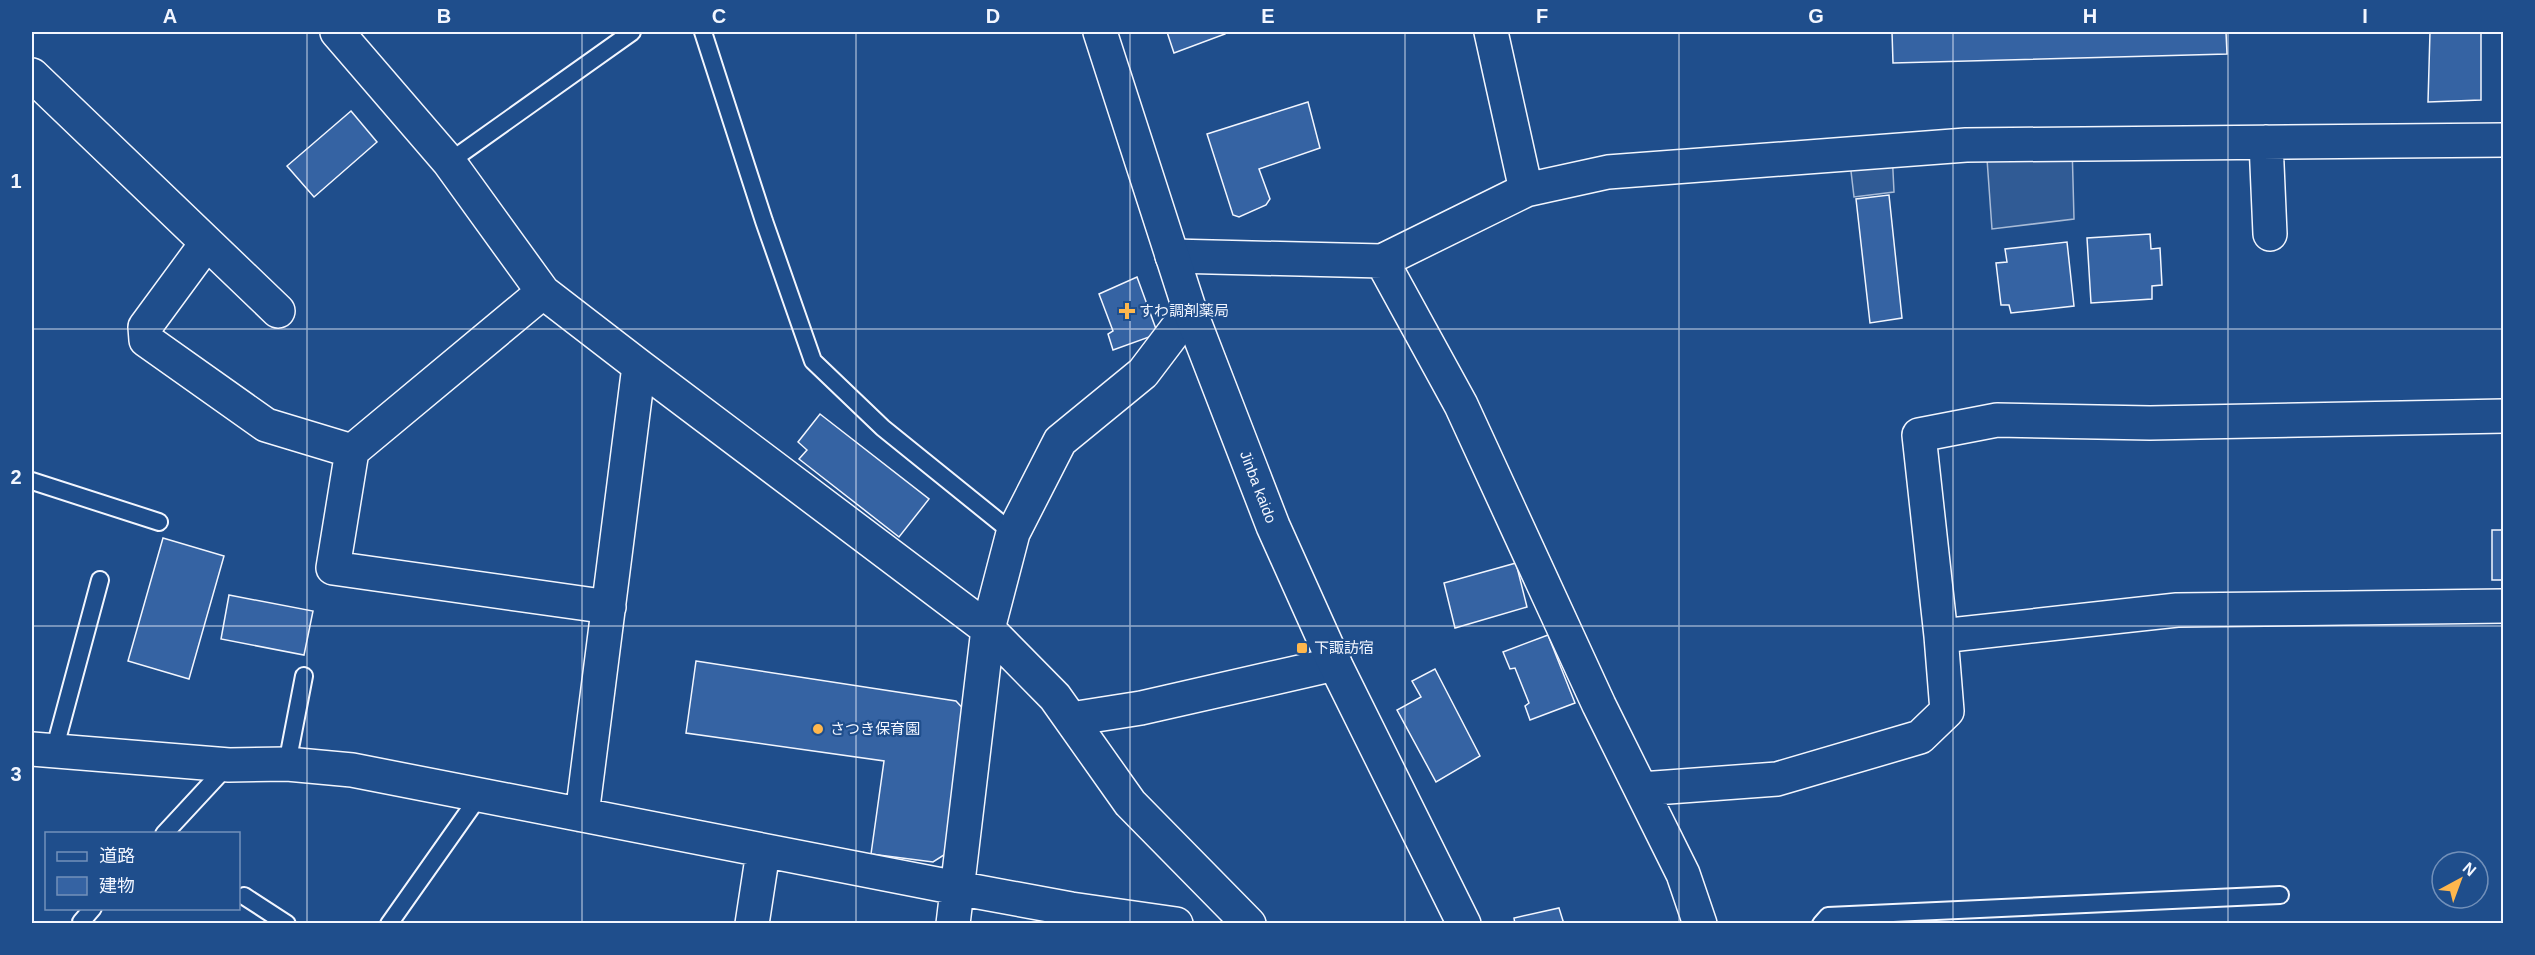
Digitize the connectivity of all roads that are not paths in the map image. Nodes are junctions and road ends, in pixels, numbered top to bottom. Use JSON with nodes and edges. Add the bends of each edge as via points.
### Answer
{"nodes":[{"id":1,"x":337,"y":32,"type":"edge"},
{"id":2,"x":632,"y":32,"type":"edge"},
{"id":3,"x":703,"y":32,"type":"edge"},
{"id":4,"x":1100,"y":32,"type":"edge"},
{"id":5,"x":1491,"y":32,"type":"edge"},
{"id":6,"x":32,"y":75,"type":"edge"},
{"id":7,"x":2504,"y":140,"type":"edge"},
{"id":8,"x":2266,"y":142,"type":"junction"},
{"id":9,"x":449,"y":162,"type":"junction"},
{"id":10,"x":1526,"y":190,"type":"junction"},
{"id":11,"x":2270,"y":234,"type":"dead end"},
{"id":12,"x":206,"y":244,"type":"junction"},
{"id":13,"x":1172,"y":256,"type":"junction"},
{"id":14,"x":1382,"y":261,"type":"junction"},
{"id":15,"x":543,"y":292,"type":"junction"},
{"id":16,"x":278,"y":311,"type":"dead end"},
{"id":17,"x":1190,"y":311,"type":"junction"},
{"id":18,"x":639,"y":366,"type":"junction"},
{"id":19,"x":2504,"y":416,"type":"edge"},
{"id":20,"x":352,"y":451,"type":"junction"},
{"id":21,"x":32,"y":481,"type":"edge"},
{"id":22,"x":159,"y":522,"type":"dead end"},
{"id":23,"x":1013,"y":533,"type":"junction"},
{"id":24,"x":100,"y":580,"type":"dead end"},
{"id":25,"x":2504,"y":606,"type":"edge"},
{"id":26,"x":609,"y":607,"type":"junction"},
{"id":27,"x":988,"y":629,"type":"junction"},
{"id":28,"x":1941,"y":636,"type":"junction"},
{"id":29,"x":1335,"y":664,"type":"junction"},
{"id":30,"x":304,"y":676,"type":"dead end"},
{"id":31,"x":1071,"y":719,"type":"junction"},
{"id":32,"x":43,"y":750,"type":"edge"},
{"id":33,"x":287,"y":764,"type":"junction"},
{"id":34,"x":229,"y":765,"type":"junction"},
{"id":35,"x":1641,"y":789,"type":"junction"},
{"id":36,"x":480,"y":795,"type":"junction"},
{"id":37,"x":582,"y":815,"type":"junction"},
{"id":38,"x":166,"y":832,"type":"edge"},
{"id":39,"x":763,"y":852,"type":"junction"},
{"id":40,"x":957,"y":888,"type":"junction"},
{"id":41,"x":2280,"y":895,"type":"dead end"},
{"id":42,"x":244,"y":896,"type":"dead end"},
{"id":43,"x":92,"y":910,"type":"edge"},
{"id":44,"x":81,"y":922,"type":"dead end"},
{"id":45,"x":287,"y":924,"type":"edge"},
{"id":46,"x":389,"y":924,"type":"edge"},
{"id":47,"x":752,"y":924,"type":"edge"},
{"id":48,"x":954,"y":924,"type":"edge"},
{"id":49,"x":1176,"y":924,"type":"edge"},
{"id":50,"x":1250,"y":924,"type":"edge"},
{"id":51,"x":1464,"y":924,"type":"edge"},
{"id":52,"x":1700,"y":924,"type":"edge"},
{"id":53,"x":1821,"y":924,"type":"edge"}],
"edges":[{"from":1,"to":9,"type":"street"},
{"from":2,"to":9,"type":"lane"},
{"from":3,"to":23,"type":"lane","via":[[813,361],[883,428]]},
{"from":4,"to":13,"type":"street","name":"Jinba kaido"},
{"from":5,"to":10,"type":"street"},
{"from":6,"to":12,"type":"street"},
{"from":7,"to":8,"type":"street"},
{"from":8,"to":10,"type":"street","via":[[1966,146],[1608,172]]},
{"from":8,"to":11,"type":"street"},
{"from":9,"to":15,"type":"street"},
{"from":10,"to":14,"type":"street"},
{"from":12,"to":16,"type":"street"},
{"from":12,"to":20,"type":"street","via":[[145,327],[146,340],[266,425]]},
{"from":13,"to":14,"type":"street"},
{"from":13,"to":17,"type":"street","name":"Jinba kaido"},
{"from":14,"to":35,"type":"street","via":[[1461,405]]},
{"from":15,"to":18,"type":"street"},
{"from":15,"to":20,"type":"street"},
{"from":17,"to":23,"type":"street","via":[[1143,373],[1060,441]]},
{"from":17,"to":29,"type":"street","name":"Jinba kaido","via":[[1273,526]]},
{"from":18,"to":26,"type":"street"},
{"from":18,"to":27,"type":"street"},
{"from":19,"to":28,"type":"street","via":[[2150,423],[1996,420],[1919,435]]},
{"from":20,"to":26,"type":"street","via":[[333,568]]},
{"from":21,"to":22,"type":"lane"},
{"from":23,"to":27,"type":"street"},
{"from":24,"to":32,"type":"lane"},
{"from":25,"to":28,"type":"street","via":[[2177,610]]},
{"from":26,"to":37,"type":"street"},
{"from":27,"to":31,"type":"street","via":[[1055,697]]},
{"from":27,"to":40,"type":"street"},
{"from":28,"to":35,"type":"street","via":[[1947,711],[1920,737],[1777,779]]},
{"from":29,"to":31,"type":"street","via":[[1141,708]]},
{"from":29,"to":51,"type":"street","name":"Jinba kaido"},
{"from":30,"to":33,"type":"lane"},
{"from":31,"to":50,"type":"street","via":[[1130,803]]},
{"from":32,"to":34,"type":"street"},
{"from":33,"to":34,"type":"street"},
{"from":33,"to":36,"type":"street","via":[[352,770]]},
{"from":34,"to":38,"type":"lane"},
{"from":35,"to":52,"type":"street","via":[[1683,874]]},
{"from":36,"to":37,"type":"street"},
{"from":36,"to":46,"type":"lane"},
{"from":37,"to":39,"type":"street"},
{"from":39,"to":40,"type":"street"},
{"from":39,"to":47,"type":"street"},
{"from":40,"to":48,"type":"street"},
{"from":40,"to":49,"type":"street"},
{"from":41,"to":53,"type":"lane","via":[[1828,916]]},
{"from":42,"to":45,"type":"lane"},
{"from":43,"to":44,"type":"lane"}]}
